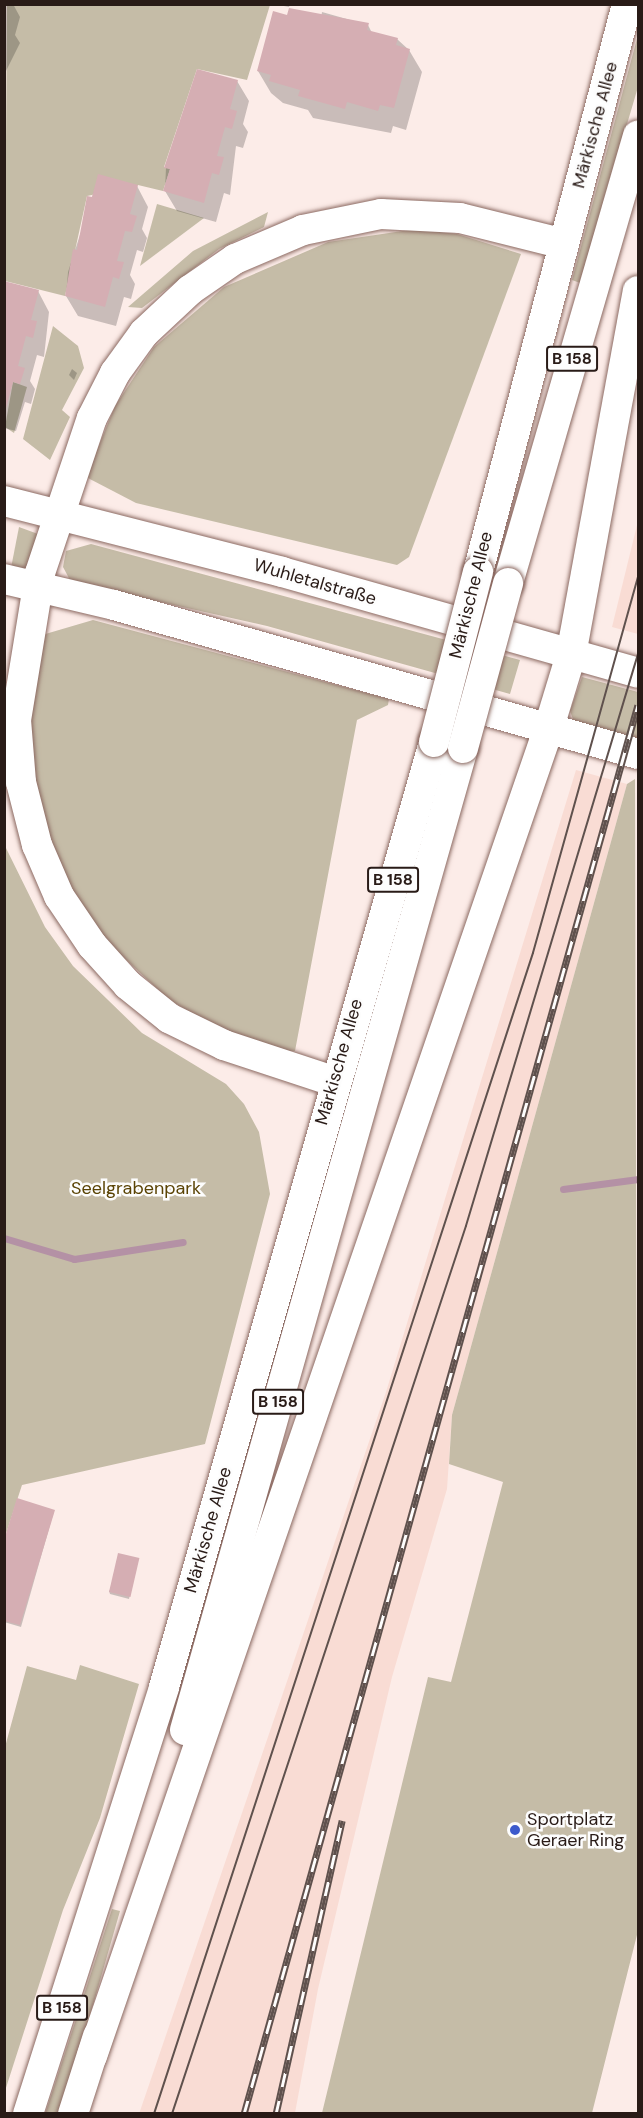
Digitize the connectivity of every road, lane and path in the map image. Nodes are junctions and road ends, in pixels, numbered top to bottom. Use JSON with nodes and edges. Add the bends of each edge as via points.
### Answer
{"nodes":[{"id":1,"x":627,"y":4,"type":"edge"},
{"id":2,"x":639,"y":135,"type":"edge"},
{"id":3,"x":564,"y":244,"type":"junction"},
{"id":4,"x":639,"y":291,"type":"edge"},
{"id":5,"x":4,"y":501,"type":"edge"},
{"id":6,"x":57,"y":513,"type":"junction"},
{"id":7,"x":4,"y":579,"type":"edge"},
{"id":8,"x":36,"y":587,"type":"junction"},
{"id":9,"x":571,"y":655,"type":"junction"},
{"id":10,"x":639,"y":674,"type":"edge"},
{"id":11,"x":549,"y":727,"type":"junction"},
{"id":12,"x":639,"y":754,"type":"edge"},
{"id":13,"x":333,"y":1081,"type":"junction"},
{"id":14,"x":92,"y":2056,"type":"junction"},
{"id":15,"x":28,"y":2114,"type":"edge"},
{"id":16,"x":73,"y":2114,"type":"edge"}],
"edges":[{"from":1,"to":3,"type":"main road","name":"Märkische Allee","number":"B 158"},
{"from":2,"to":14,"type":"main road","name":"Märkische Allee","number":"B 158","bridge":true,"via":[[508,583]]},
{"from":3,"to":6,"type":"main road","via":[[460,218],[381,214],[303,230],[236,259],[190,290],[144,333],[115,373],[92,418]]},
{"from":3,"to":13,"type":"main road","name":"Märkische Allee","number":"B 158","bridge":true,"via":[[434,742]]},
{"from":4,"to":9,"type":"main road"},
{"from":5,"to":6,"type":"main road","name":"Wuhletalstraße"},
{"from":6,"to":8,"type":"main road"},
{"from":6,"to":9,"type":"main road","name":"Wuhletalstraße"},
{"from":7,"to":8,"type":"main road"},
{"from":8,"to":11,"type":"main road"},
{"from":8,"to":13,"type":"main road","via":[[16,720],[24,793],[37,845],[59,896],[106,961],[169,1018],[224,1045]]},
{"from":9,"to":10,"type":"main road","name":"Wuhletalstraße"},
{"from":9,"to":11,"type":"main road"},
{"from":11,"to":12,"type":"main road"},
{"from":11,"to":14,"type":"main road"},
{"from":13,"to":15,"type":"main road","name":"Märkische Allee","number":"B 158","via":[[164,1687]]},
{"from":14,"to":16,"type":"main road","name":"Märkische Allee","number":"B 158"}]}
